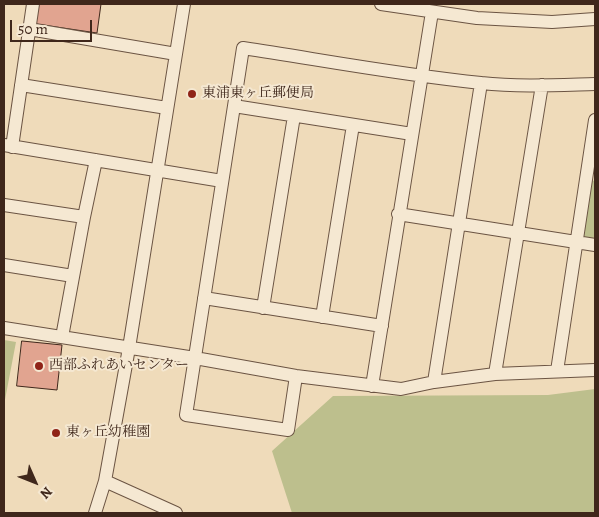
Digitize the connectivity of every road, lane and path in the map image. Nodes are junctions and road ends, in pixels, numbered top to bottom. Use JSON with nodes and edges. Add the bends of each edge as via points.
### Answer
{"nodes":[{"id":1,"x":33,"y":4,"type":"edge"},
{"id":2,"x":184,"y":4,"type":"edge"},
{"id":3,"x":381,"y":4,"type":"edge"},
{"id":4,"x":432,"y":12,"type":"junction"},
{"id":5,"x":595,"y":19,"type":"edge"},
{"id":6,"x":29,"y":29,"type":"junction"},
{"id":7,"x":176,"y":54,"type":"junction"},
{"id":8,"x":422,"y":76,"type":"junction"},
{"id":9,"x":481,"y":83,"type":"junction"},
{"id":10,"x":595,"y":84,"type":"edge"},
{"id":11,"x":21,"y":85,"type":"junction"},
{"id":12,"x":542,"y":85,"type":"junction"},
{"id":13,"x":234,"y":106,"type":"junction"},
{"id":14,"x":167,"y":108,"type":"junction"},
{"id":15,"x":294,"y":116,"type":"junction"},
{"id":16,"x":595,"y":120,"type":"edge"},
{"id":17,"x":353,"y":125,"type":"junction"},
{"id":18,"x":412,"y":134,"type":"junction"},
{"id":19,"x":8,"y":146,"type":"edge"},
{"id":20,"x":96,"y":160,"type":"junction"},
{"id":21,"x":157,"y":170,"type":"junction"},
{"id":22,"x":222,"y":181,"type":"junction"},
{"id":23,"x":4,"y":205,"type":"edge"},
{"id":24,"x":398,"y":214,"type":"junction"},
{"id":25,"x":84,"y":217,"type":"junction"},
{"id":26,"x":459,"y":224,"type":"junction"},
{"id":27,"x":518,"y":233,"type":"junction"},
{"id":28,"x":576,"y":242,"type":"junction"},
{"id":29,"x":595,"y":245,"type":"edge"},
{"id":30,"x":4,"y":265,"type":"edge"},
{"id":31,"x":73,"y":276,"type":"junction"},
{"id":32,"x":204,"y":298,"type":"junction"},
{"id":33,"x":263,"y":308,"type":"junction"},
{"id":34,"x":322,"y":317,"type":"junction"},
{"id":35,"x":382,"y":326,"type":"junction"},
{"id":36,"x":4,"y":328,"type":"edge"},
{"id":37,"x":62,"y":337,"type":"junction"},
{"id":38,"x":129,"y":348,"type":"junction"},
{"id":39,"x":195,"y":358,"type":"junction"},
{"id":40,"x":595,"y":370,"type":"edge"},
{"id":41,"x":557,"y":371,"type":"junction"},
{"id":42,"x":495,"y":374,"type":"junction"},
{"id":43,"x":296,"y":376,"type":"junction"},
{"id":44,"x":434,"y":382,"type":"junction"},
{"id":45,"x":372,"y":386,"type":"junction"},
{"id":46,"x":105,"y":481,"type":"junction"},
{"id":47,"x":95,"y":513,"type":"edge"},
{"id":48,"x":176,"y":513,"type":"edge"}],
"edges":[{"from":1,"to":6,"type":"street"},
{"from":2,"to":7,"type":"street"},
{"from":3,"to":4,"type":"street"},
{"from":4,"to":5,"type":"street","via":[[552,22]]},
{"from":4,"to":8,"type":"street"},
{"from":6,"to":7,"type":"street"},
{"from":6,"to":11,"type":"street"},
{"from":7,"to":14,"type":"street"},
{"from":8,"to":9,"type":"street"},
{"from":8,"to":13,"type":"street","via":[[243,48]]},
{"from":8,"to":18,"type":"street"},
{"from":9,"to":12,"type":"street"},
{"from":9,"to":26,"type":"street"},
{"from":10,"to":12,"type":"street"},
{"from":11,"to":14,"type":"street"},
{"from":11,"to":19,"type":"street"},
{"from":12,"to":27,"type":"street"},
{"from":13,"to":15,"type":"street"},
{"from":13,"to":22,"type":"street"},
{"from":14,"to":21,"type":"street"},
{"from":15,"to":17,"type":"street"},
{"from":15,"to":33,"type":"street"},
{"from":16,"to":28,"type":"street"},
{"from":17,"to":18,"type":"street"},
{"from":17,"to":34,"type":"street"},
{"from":18,"to":24,"type":"street"},
{"from":19,"to":20,"type":"street"},
{"from":20,"to":21,"type":"street"},
{"from":20,"to":25,"type":"street"},
{"from":21,"to":22,"type":"street"},
{"from":21,"to":38,"type":"street"},
{"from":22,"to":32,"type":"street"},
{"from":23,"to":25,"type":"street"},
{"from":24,"to":26,"type":"street"},
{"from":24,"to":35,"type":"street"},
{"from":25,"to":31,"type":"street"},
{"from":26,"to":27,"type":"street"},
{"from":26,"to":44,"type":"street"},
{"from":27,"to":28,"type":"street"},
{"from":27,"to":42,"type":"street"},
{"from":28,"to":29,"type":"street"},
{"from":28,"to":41,"type":"street"},
{"from":30,"to":31,"type":"street"},
{"from":31,"to":37,"type":"street"},
{"from":32,"to":33,"type":"street"},
{"from":32,"to":39,"type":"street"},
{"from":33,"to":34,"type":"street"},
{"from":34,"to":35,"type":"street"},
{"from":35,"to":45,"type":"street"},
{"from":36,"to":37,"type":"street"},
{"from":37,"to":38,"type":"street"},
{"from":38,"to":39,"type":"street"},
{"from":38,"to":46,"type":"street"},
{"from":39,"to":43,"type":"street"},
{"from":39,"to":43,"type":"street","via":[[186,415],[288,430]]},
{"from":40,"to":41,"type":"street"},
{"from":41,"to":42,"type":"street"},
{"from":42,"to":44,"type":"street"},
{"from":43,"to":45,"type":"street"},
{"from":44,"to":45,"type":"street","via":[[401,389]]},
{"from":46,"to":47,"type":"street"},
{"from":46,"to":48,"type":"street"}]}
